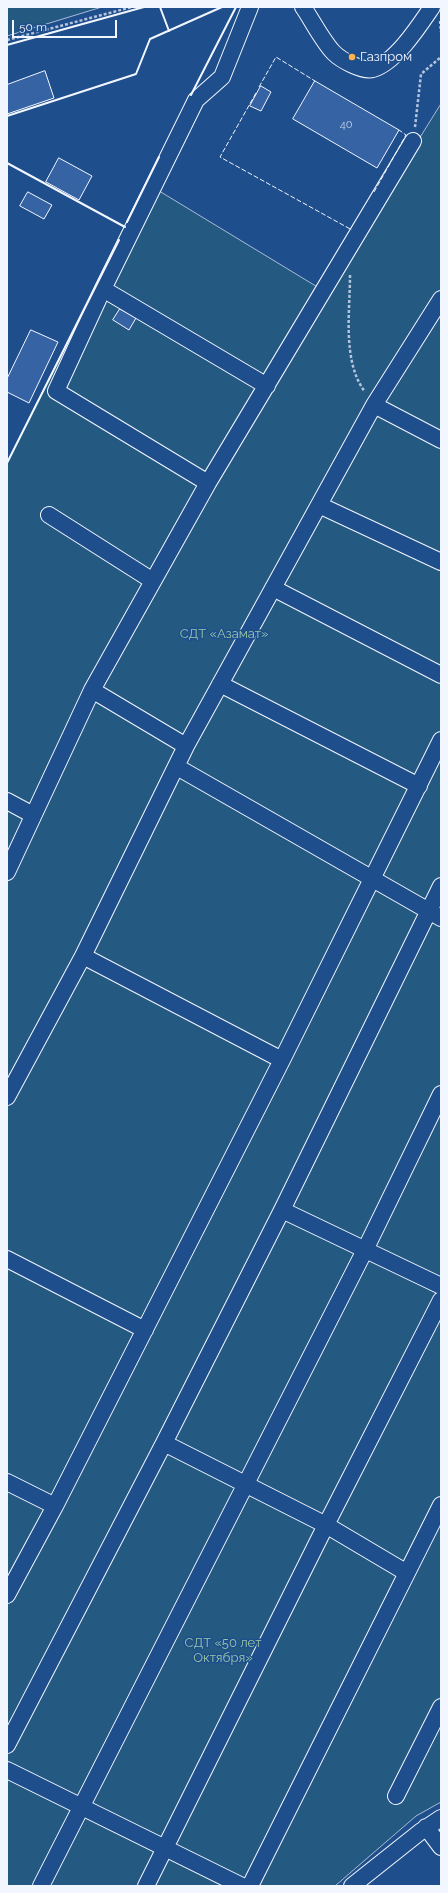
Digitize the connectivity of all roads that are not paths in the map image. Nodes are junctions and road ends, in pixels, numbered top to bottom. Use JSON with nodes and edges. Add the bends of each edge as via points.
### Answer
{"nodes":[{"id":1,"x":250,"y":7,"type":"edge"},
{"id":2,"x":303,"y":7,"type":"edge"},
{"id":3,"x":432,"y":7,"type":"edge"},
{"id":4,"x":413,"y":141,"type":"road end"},
{"id":5,"x":103,"y":289,"type":"junction"},
{"id":6,"x":441,"y":299,"type":"edge"},
{"id":7,"x":267,"y":386,"type":"junction"},
{"id":8,"x":374,"y":405,"type":"junction"},
{"id":9,"x":441,"y":440,"type":"edge"},
{"id":10,"x":208,"y":483,"type":"junction"},
{"id":11,"x":319,"y":505,"type":"junction"},
{"id":12,"x":49,"y":515,"type":"dead end"},
{"id":13,"x":441,"y":562,"type":"edge"},
{"id":14,"x":153,"y":581,"type":"junction"},
{"id":15,"x":273,"y":588,"type":"junction"},
{"id":16,"x":441,"y":676,"type":"edge"},
{"id":17,"x":220,"y":684,"type":"junction"},
{"id":18,"x":92,"y":690,"type":"junction"},
{"id":19,"x":441,"y":740,"type":"edge"},
{"id":20,"x":186,"y":746,"type":"junction"},
{"id":21,"x":177,"y":768,"type":"junction"},
{"id":22,"x":419,"y":786,"type":"junction"},
{"id":23,"x":7,"y":801,"type":"edge"},
{"id":24,"x":34,"y":815,"type":"junction"},
{"id":25,"x":7,"y":872,"type":"edge"},
{"id":26,"x":372,"y":879,"type":"junction"},
{"id":27,"x":441,"y":886,"type":"edge"},
{"id":28,"x":434,"y":915,"type":"edge"},
{"id":29,"x":83,"y":956,"type":"junction"},
{"id":30,"x":282,"y":1060,"type":"junction"},
{"id":31,"x":441,"y":1094,"type":"edge"},
{"id":32,"x":7,"y":1097,"type":"edge"},
{"id":33,"x":282,"y":1210,"type":"junction"},
{"id":34,"x":365,"y":1250,"type":"junction"},
{"id":35,"x":7,"y":1259,"type":"edge"},
{"id":36,"x":441,"y":1286,"type":"edge"},
{"id":37,"x":441,"y":1300,"type":"edge"},
{"id":38,"x":145,"y":1330,"type":"junction"},
{"id":39,"x":164,"y":1443,"type":"junction"},
{"id":40,"x":7,"y":1482,"type":"edge"},
{"id":41,"x":246,"y":1485,"type":"junction"},
{"id":42,"x":441,"y":1505,"type":"edge"},
{"id":43,"x":55,"y":1506,"type":"junction"},
{"id":44,"x":326,"y":1525,"type":"junction"},
{"id":45,"x":407,"y":1573,"type":"junction"},
{"id":46,"x":7,"y":1595,"type":"edge"},
{"id":47,"x":441,"y":1707,"type":"edge"},
{"id":48,"x":7,"y":1745,"type":"edge"},
{"id":49,"x":7,"y":1770,"type":"edge"},
{"id":50,"x":396,"y":1796,"type":"dead end"},
{"id":51,"x":83,"y":1807,"type":"junction"},
{"id":52,"x":441,"y":1818,"type":"edge"},
{"id":53,"x":426,"y":1828,"type":"junction"},
{"id":54,"x":165,"y":1847,"type":"junction"},
{"id":55,"x":441,"y":1847,"type":"edge"},
{"id":56,"x":42,"y":1886,"type":"edge"},
{"id":57,"x":146,"y":1886,"type":"edge"},
{"id":58,"x":242,"y":1886,"type":"edge"},
{"id":59,"x":250,"y":1886,"type":"edge"},
{"id":60,"x":352,"y":1886,"type":"edge"}],
"edges":[{"from":1,"to":5,"type":"street","via":[[222,77],[196,100]]},
{"from":2,"to":3,"type":"street","via":[[334,53],[352,65],[372,69],[388,62]]},
{"from":4,"to":7,"type":"street"},
{"from":5,"to":7,"type":"street"},
{"from":5,"to":10,"type":"street","via":[[56,391]]},
{"from":6,"to":8,"type":"street"},
{"from":7,"to":10,"type":"street"},
{"from":8,"to":9,"type":"street"},
{"from":8,"to":11,"type":"street"},
{"from":10,"to":14,"type":"street"},
{"from":11,"to":13,"type":"street"},
{"from":11,"to":15,"type":"street"},
{"from":12,"to":14,"type":"street"},
{"from":14,"to":18,"type":"street"},
{"from":15,"to":16,"type":"street"},
{"from":15,"to":17,"type":"street"},
{"from":17,"to":20,"type":"street"},
{"from":17,"to":22,"type":"street"},
{"from":18,"to":20,"type":"street"},
{"from":18,"to":24,"type":"street"},
{"from":19,"to":22,"type":"street"},
{"from":20,"to":21,"type":"street"},
{"from":21,"to":26,"type":"street"},
{"from":21,"to":29,"type":"street"},
{"from":22,"to":26,"type":"street"},
{"from":23,"to":24,"type":"street"},
{"from":24,"to":25,"type":"street"},
{"from":26,"to":28,"type":"street"},
{"from":26,"to":30,"type":"street"},
{"from":27,"to":28,"type":"street"},
{"from":28,"to":33,"type":"street"},
{"from":29,"to":30,"type":"street"},
{"from":29,"to":32,"type":"street"},
{"from":30,"to":38,"type":"street"},
{"from":31,"to":34,"type":"street"},
{"from":33,"to":34,"type":"street"},
{"from":33,"to":39,"type":"street"},
{"from":34,"to":36,"type":"street"},
{"from":34,"to":41,"type":"street"},
{"from":35,"to":38,"type":"street"},
{"from":37,"to":44,"type":"street"},
{"from":38,"to":43,"type":"street"},
{"from":39,"to":41,"type":"street"},
{"from":39,"to":48,"type":"street"},
{"from":40,"to":43,"type":"street"},
{"from":41,"to":44,"type":"street"},
{"from":41,"to":51,"type":"street"},
{"from":42,"to":45,"type":"street"},
{"from":43,"to":46,"type":"street"},
{"from":44,"to":45,"type":"street"},
{"from":44,"to":54,"type":"street"},
{"from":45,"to":59,"type":"street"},
{"from":47,"to":50,"type":"street"},
{"from":49,"to":51,"type":"street"},
{"from":51,"to":54,"type":"street"},
{"from":51,"to":56,"type":"street"},
{"from":52,"to":53,"type":"street"},
{"from":53,"to":55,"type":"street"},
{"from":53,"to":60,"type":"street"},
{"from":54,"to":57,"type":"street"},
{"from":54,"to":58,"type":"street"}]}
